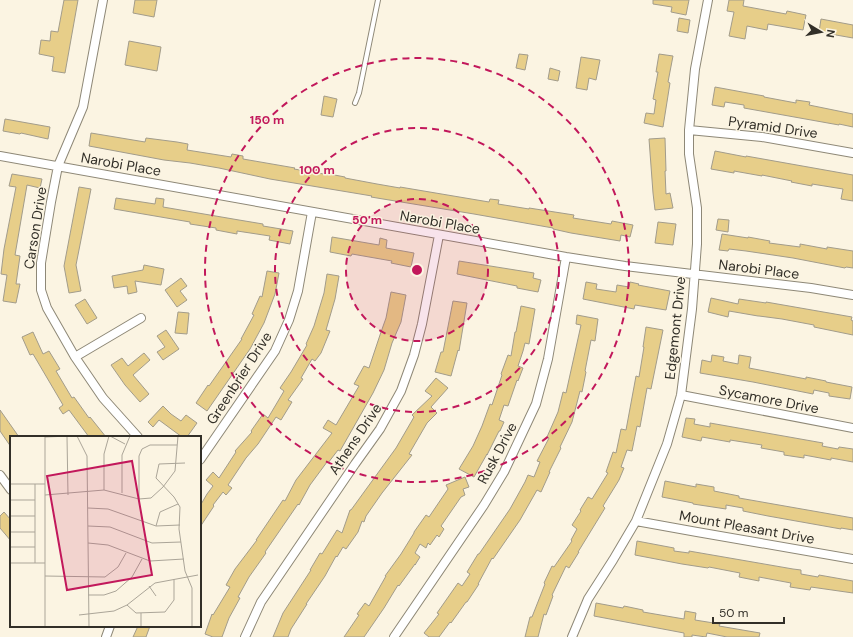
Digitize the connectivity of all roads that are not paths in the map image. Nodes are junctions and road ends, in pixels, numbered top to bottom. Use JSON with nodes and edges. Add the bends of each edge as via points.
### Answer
{"nodes":[{"id":1,"x":103,"y":0,"type":"edge"},
{"id":2,"x":378,"y":0,"type":"edge"},
{"id":3,"x":708,"y":0,"type":"edge"},
{"id":4,"x":355,"y":103,"type":"dead end"},
{"id":5,"x":689,"y":130,"type":"junction"},
{"id":6,"x":853,"y":153,"type":"edge"},
{"id":7,"x":0,"y":156,"type":"edge"},
{"id":8,"x":58,"y":166,"type":"junction"},
{"id":9,"x":312,"y":212,"type":"junction"},
{"id":10,"x":439,"y":235,"type":"junction"},
{"id":11,"x":566,"y":257,"type":"junction"},
{"id":12,"x":694,"y":274,"type":"junction"},
{"id":13,"x":853,"y":295,"type":"edge"},
{"id":14,"x":141,"y":318,"type":"dead end"},
{"id":15,"x":75,"y":357,"type":"junction"},
{"id":16,"x":681,"y":395,"type":"junction"},
{"id":17,"x":853,"y":428,"type":"edge"},
{"id":18,"x":137,"y":436,"type":"edge"},
{"id":19,"x":201,"y":459,"type":"edge"},
{"id":20,"x":0,"y":475,"type":"edge"},
{"id":21,"x":10,"y":489,"type":"edge"},
{"id":22,"x":636,"y":520,"type":"junction"},
{"id":23,"x":853,"y":559,"type":"edge"},
{"id":24,"x":110,"y":627,"type":"edge"},
{"id":25,"x":106,"y":637,"type":"edge"},
{"id":26,"x":245,"y":637,"type":"edge"},
{"id":27,"x":394,"y":637,"type":"edge"},
{"id":28,"x":572,"y":637,"type":"edge"}],
"edges":[{"from":1,"to":8,"type":"street","name":"Carson Drive","via":[[83,107]]},
{"from":2,"to":4,"type":"lane"},
{"from":3,"to":5,"type":"street","name":"Edgemont Drive","via":[[695,69]]},
{"from":5,"to":6,"type":"street","name":"Pyramid Drive","via":[[762,137]]},
{"from":5,"to":12,"type":"street","name":"Edgemont Drive","via":[[689,154],[697,208]]},
{"from":7,"to":8,"type":"street","name":"Narobi Place"},
{"from":8,"to":9,"type":"street","name":"Narobi Place"},
{"from":8,"to":15,"type":"street","name":"Carson Drive","via":[[41,263],[41,290],[47,308]]},
{"from":9,"to":10,"type":"street","name":"Narobi Place"},
{"from":9,"to":19,"type":"street","name":"Greenbrier Drive","via":[[298,291],[289,320],[275,351]]},
{"from":10,"to":11,"type":"street","name":"Narobi Place"},
{"from":10,"to":26,"type":"street","name":"Athens Drive","via":[[422,324],[401,391],[380,429],[261,602]]},
{"from":11,"to":12,"type":"street","name":"Narobi Place"},
{"from":11,"to":27,"type":"street","name":"Rusk Drive","via":[[548,359],[536,404],[504,472],[484,505]]},
{"from":12,"to":13,"type":"street","name":"Narobi Place"},
{"from":12,"to":16,"type":"street","name":"Edgemont Drive"},
{"from":14,"to":15,"type":"street"},
{"from":15,"to":18,"type":"street","name":"Carson Drive","via":[[103,398]]},
{"from":16,"to":17,"type":"street","name":"Sycamore Drive"},
{"from":16,"to":22,"type":"street","name":"Edgemont Drive","via":[[666,444]]},
{"from":20,"to":21,"type":"street"},
{"from":22,"to":23,"type":"street","name":"Mount Pleasant Drive"},
{"from":22,"to":28,"type":"street","name":"Edgemont Drive","via":[[588,599]]},
{"from":24,"to":25,"type":"street"}]}
